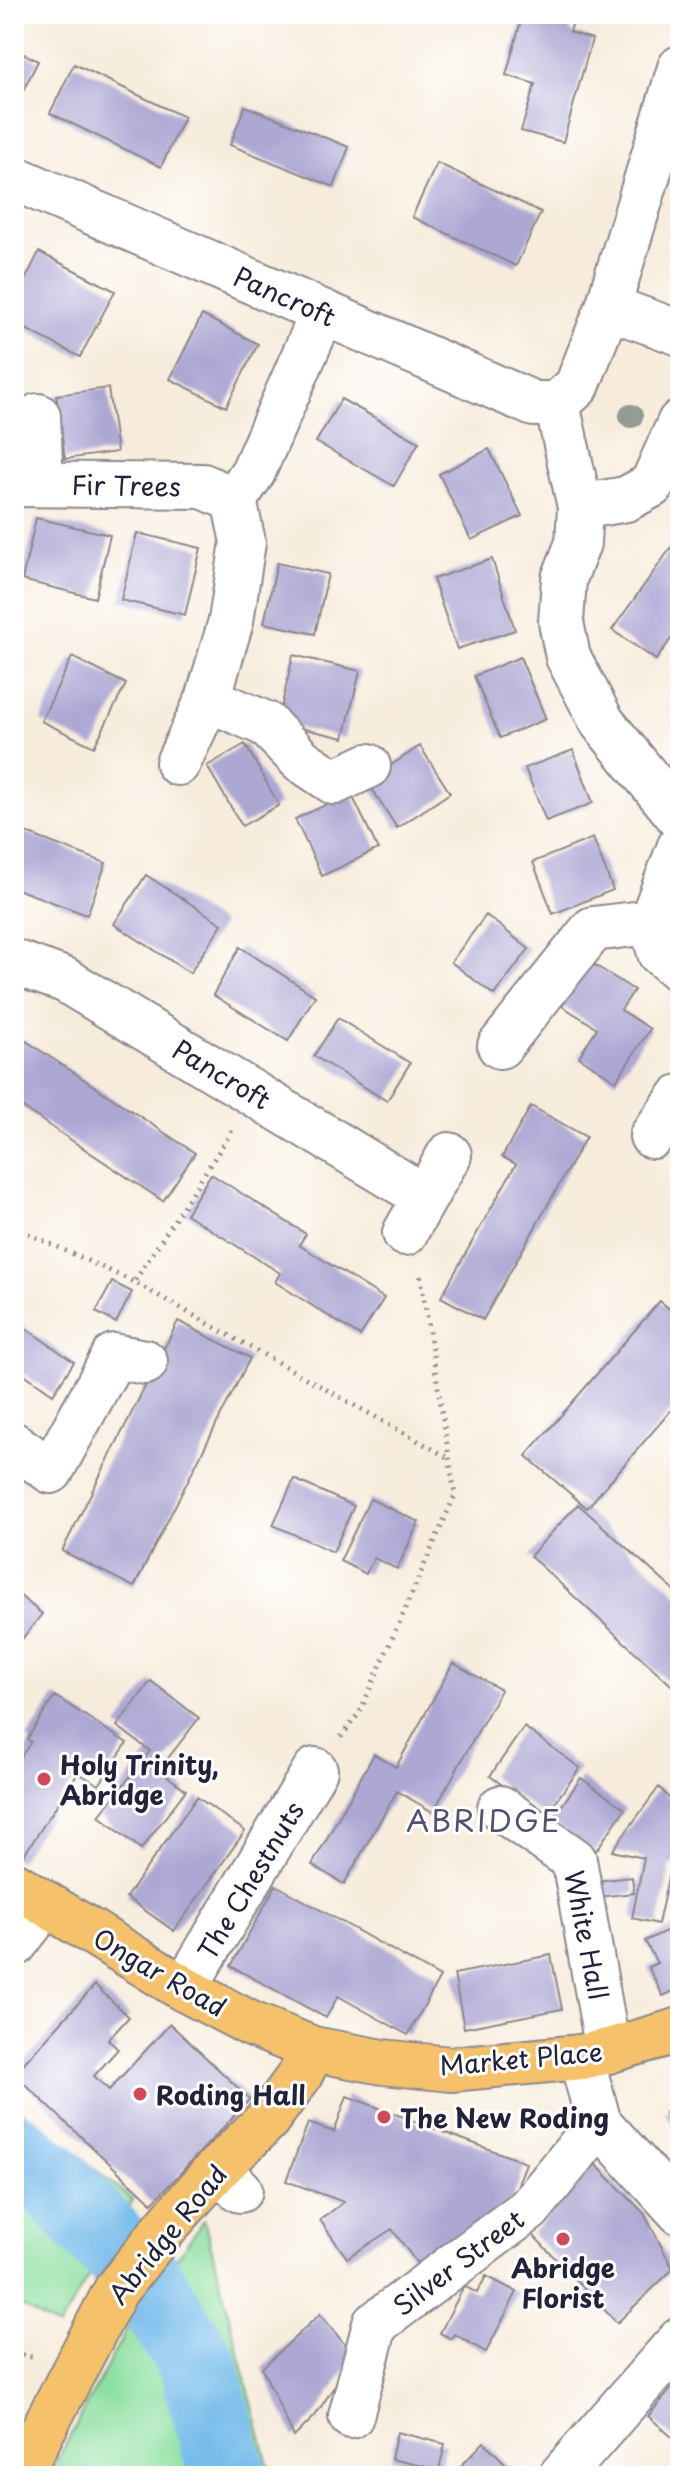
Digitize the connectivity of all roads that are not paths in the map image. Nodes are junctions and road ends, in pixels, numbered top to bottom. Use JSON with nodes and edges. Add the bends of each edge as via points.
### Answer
{"nodes":[{"id":1,"x":680,"y":68,"type":"edge"},
{"id":2,"x":14,"y":178,"type":"edge"},
{"id":3,"x":608,"y":307,"type":"junction"},
{"id":4,"x":323,"y":312,"type":"junction"},
{"id":5,"x":680,"y":333,"type":"edge"},
{"id":6,"x":557,"y":404,"type":"junction"},
{"id":7,"x":38,"y":416,"type":"dead end"},
{"id":8,"x":680,"y":422,"type":"edge"},
{"id":9,"x":28,"y":484,"type":"edge"},
{"id":10,"x":234,"y":500,"type":"junction"},
{"id":11,"x":580,"y":507,"type":"junction"},
{"id":12,"x":208,"y":699,"type":"junction"},
{"id":13,"x":178,"y":763,"type":"dead end"},
{"id":14,"x":368,"y":766,"type":"dead end"},
{"id":15,"x":680,"y":818,"type":"edge"},
{"id":16,"x":680,"y":846,"type":"edge"},
{"id":17,"x":657,"y":905,"type":"junction"},
{"id":18,"x":14,"y":962,"type":"edge"},
{"id":19,"x":680,"y":970,"type":"edge"},
{"id":20,"x":500,"y":1046,"type":"dead end"},
{"id":21,"x":680,"y":1097,"type":"edge"},
{"id":22,"x":652,"y":1136,"type":"dead end"},
{"id":23,"x":449,"y":1155,"type":"dead end"},
{"id":24,"x":145,"y":1362,"type":"dead end"},
{"id":25,"x":14,"y":1445,"type":"edge"},
{"id":26,"x":315,"y":1770,"type":"road end"},
{"id":27,"x":500,"y":1808,"type":"dead end"},
{"id":28,"x":30,"y":1894,"type":"edge"},
{"id":29,"x":14,"y":1945,"type":"edge"},
{"id":30,"x":184,"y":1989,"type":"junction"},
{"id":31,"x":680,"y":2030,"type":"edge"},
{"id":32,"x":313,"y":2049,"type":"junction"},
{"id":33,"x":595,"y":2054,"type":"junction"},
{"id":34,"x":599,"y":2123,"type":"junction"},
{"id":35,"x":680,"y":2212,"type":"edge"},
{"id":36,"x":680,"y":2340,"type":"edge"},
{"id":37,"x":351,"y":2416,"type":"dead end"},
{"id":38,"x":19,"y":2476,"type":"edge"},
{"id":39,"x":561,"y":2476,"type":"edge"}],
"edges":[{"from":1,"to":3,"type":"street"},
{"from":2,"to":4,"type":"street","name":"Pancroft"},
{"from":3,"to":5,"type":"street"},
{"from":3,"to":6,"type":"street","via":[[577,386]]},
{"from":4,"to":6,"type":"street","name":"Pancroft","via":[[534,404]]},
{"from":4,"to":10,"type":"street","via":[[253,472]]},
{"from":6,"to":11,"type":"street"},
{"from":7,"to":9,"type":"street"},
{"from":8,"to":11,"type":"street","via":[[652,485],[626,499]]},
{"from":9,"to":10,"type":"street","name":"Fir Trees","via":[[203,486]]},
{"from":10,"to":12,"type":"street","via":[[243,542],[231,621]]},
{"from":11,"to":15,"type":"street","via":[[578,543],[564,579],[561,622],[568,657],[602,722]]},
{"from":12,"to":13,"type":"street"},
{"from":12,"to":14,"type":"street","via":[[266,724],[301,760],[334,782]]},
{"from":16,"to":17,"type":"street"},
{"from":17,"to":19,"type":"street","via":[[660,953]]},
{"from":17,"to":20,"type":"street","via":[[593,929]]},
{"from":18,"to":23,"type":"street","name":"Pancroft","via":[[65,980],[256,1094],[415,1215]]},
{"from":21,"to":22,"type":"street"},
{"from":24,"to":25,"type":"street","via":[[114,1356],[51,1471]]},
{"from":26,"to":30,"type":"street","name":"The Chestnuts"},
{"from":27,"to":33,"type":"street","name":"White Hall","via":[[574,1860]]},
{"from":28,"to":29,"type":"street"},
{"from":28,"to":30,"type":"main road","name":"Ongar Road"},
{"from":30,"to":32,"type":"main road","name":"Ongar Road"},
{"from":31,"to":33,"type":"main road","name":"Market Place"},
{"from":32,"to":33,"type":"main road","name":"Market Place","via":[[451,2069]]},
{"from":32,"to":38,"type":"main road","name":"Abridge Road","via":[[229,2179],[169,2223],[116,2290]]},
{"from":33,"to":34,"type":"street","name":"White Hall"},
{"from":34,"to":35,"type":"street"},
{"from":34,"to":37,"type":"street","name":"Silver Street","via":[[529,2209],[375,2324]]},
{"from":36,"to":39,"type":"street"}]}
